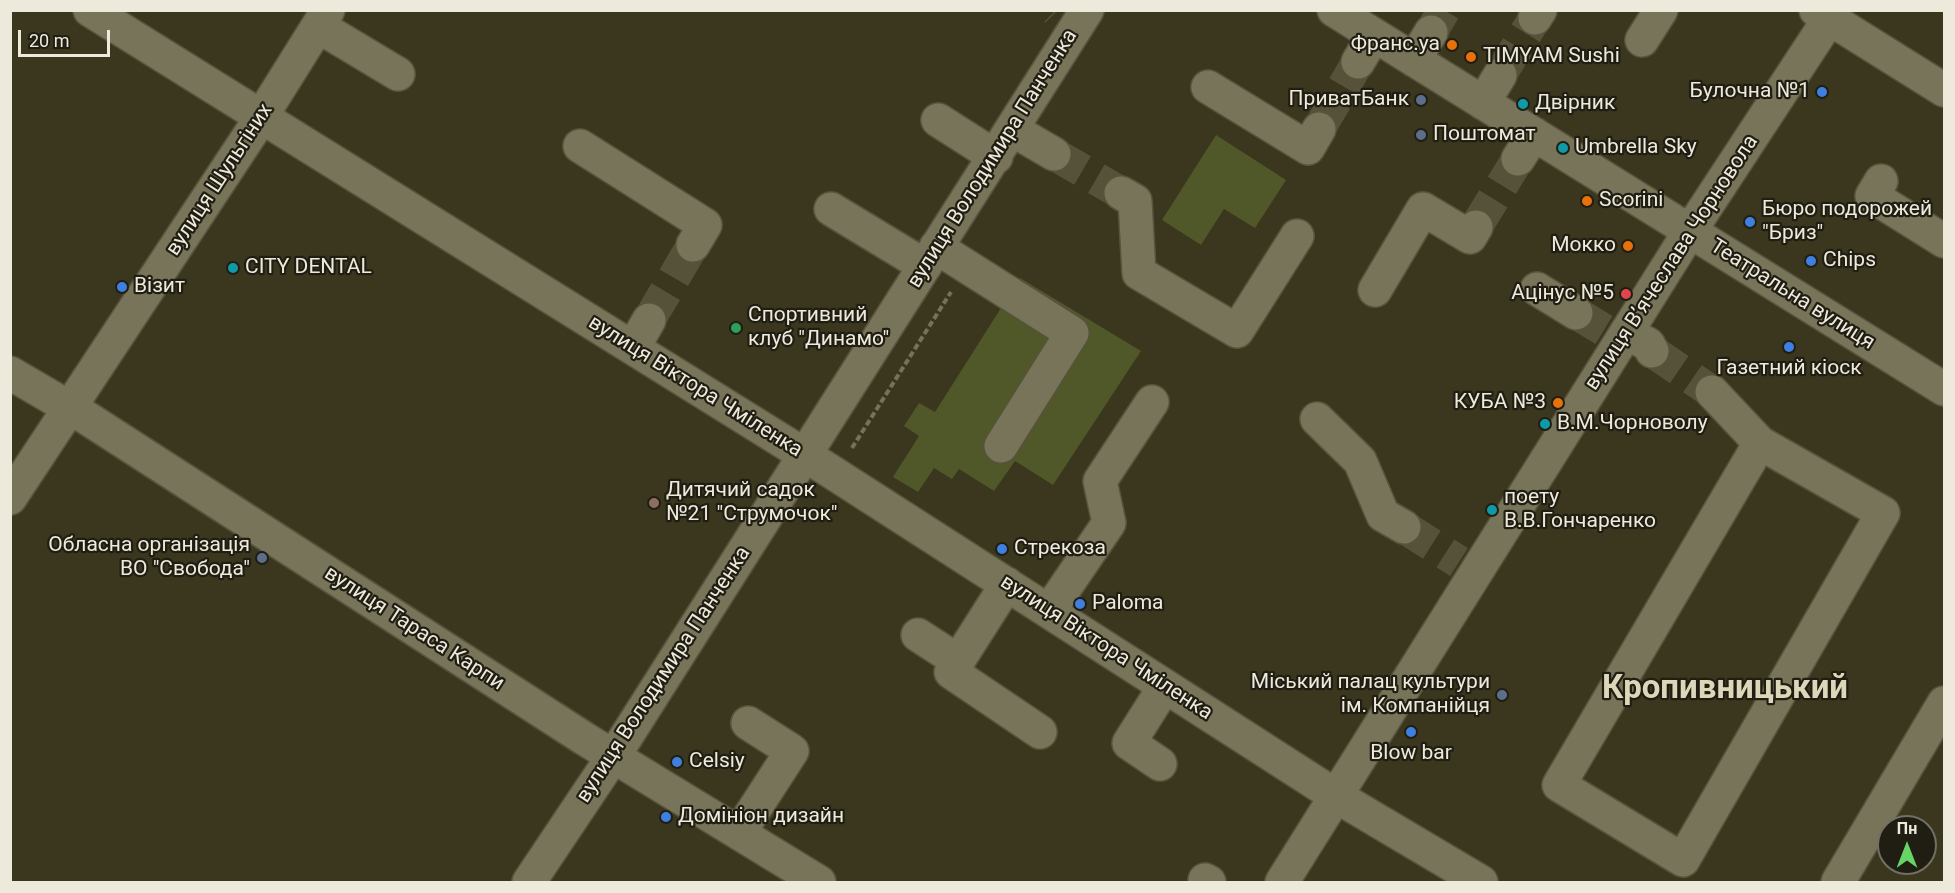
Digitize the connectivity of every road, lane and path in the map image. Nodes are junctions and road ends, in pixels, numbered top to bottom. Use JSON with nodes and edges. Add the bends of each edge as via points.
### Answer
{"nodes":[{"id":1,"x":90,"y":10,"type":"edge"},
{"id":2,"x":1334,"y":10,"type":"edge"},
{"id":3,"x":1661,"y":10,"type":"edge"},
{"id":4,"x":1827,"y":13,"type":"edge"},
{"id":5,"x":1074,"y":15,"type":"edge"},
{"id":6,"x":323,"y":18,"type":"edge"},
{"id":7,"x":1431,"y":32,"type":"tunnel mouth"},
{"id":8,"x":1642,"y":40,"type":"dead end"},
{"id":9,"x":1414,"y":60,"type":"junction"},
{"id":10,"x":398,"y":75,"type":"dead end"},
{"id":11,"x":1500,"y":75,"type":"tunnel mouth"},
{"id":12,"x":1208,"y":87,"type":"dead end"},
{"id":13,"x":1944,"y":90,"type":"edge"},
{"id":14,"x":1483,"y":103,"type":"junction"},
{"id":15,"x":262,"y":117,"type":"junction"},
{"id":16,"x":938,"y":120,"type":"dead end"},
{"id":17,"x":1319,"y":129,"type":"tunnel mouth"},
{"id":18,"x":1005,"y":144,"type":"junction"},
{"id":19,"x":580,"y":146,"type":"dead end"},
{"id":20,"x":1054,"y":154,"type":"tunnel mouth"},
{"id":21,"x":1881,"y":181,"type":"dead end"},
{"id":22,"x":1121,"y":193,"type":"tunnel mouth"},
{"id":23,"x":831,"y":208,"type":"dead end"},
{"id":24,"x":1476,"y":227,"type":"dead end"},
{"id":25,"x":1690,"y":231,"type":"junction"},
{"id":26,"x":1297,"y":236,"type":"dead end"},
{"id":27,"x":1944,"y":241,"type":"edge"},
{"id":28,"x":693,"y":245,"type":"tunnel mouth"},
{"id":29,"x":931,"y":257,"type":"junction"},
{"id":30,"x":1537,"y":289,"type":"dead end"},
{"id":31,"x":1375,"y":290,"type":"dead end"},
{"id":32,"x":1576,"y":313,"type":"tunnel mouth"},
{"id":33,"x":10,"y":373,"type":"edge"},
{"id":34,"x":1944,"y":389,"type":"edge"},
{"id":35,"x":1712,"y":392,"type":"tunnel mouth"},
{"id":36,"x":1152,"y":402,"type":"dead end"},
{"id":37,"x":62,"y":403,"type":"junction"},
{"id":38,"x":1317,"y":419,"type":"dead end"},
{"id":39,"x":1760,"y":443,"type":"junction"},
{"id":40,"x":1001,"y":446,"type":"dead end"},
{"id":41,"x":805,"y":455,"type":"junction"},
{"id":42,"x":10,"y":498,"type":"edge"},
{"id":43,"x":1404,"y":527,"type":"tunnel mouth"},
{"id":44,"x":1007,"y":584,"type":"junction"},
{"id":45,"x":1049,"y":611,"type":"junction"},
{"id":46,"x":918,"y":635,"type":"dead end"},
{"id":47,"x":958,"y":661,"type":"junction"},
{"id":48,"x":1165,"y":686,"type":"junction"},
{"id":49,"x":1944,"y":703,"type":"edge"},
{"id":50,"x":748,"y":723,"type":"dead end"},
{"id":51,"x":1040,"y":732,"type":"dead end"},
{"id":52,"x":614,"y":755,"type":"junction"},
{"id":53,"x":1160,"y":764,"type":"dead end"},
{"id":54,"x":1336,"y":796,"type":"junction"},
{"id":55,"x":739,"y":833,"type":"junction"},
{"id":56,"x":1284,"y":881,"type":"edge"},
{"id":57,"x":529,"y":882,"type":"edge"},
{"id":58,"x":819,"y":882,"type":"edge"},
{"id":59,"x":1481,"y":882,"type":"edge"},
{"id":60,"x":1838,"y":882,"type":"edge"}],
"edges":[{"from":1,"to":15,"type":"street","name":"вулиця Віктора Чміленка"},
{"from":2,"to":9,"type":"street","name":"Театральна вулиця","via":[[1366,49]]},
{"from":3,"to":8,"type":"street"},
{"from":4,"to":13,"type":"street"},
{"from":4,"to":25,"type":"street","name":"вулиця Вʼячеслава Чорновола"},
{"from":5,"to":18,"type":"street","name":"вулиця Володимира Панченка"},
{"from":6,"to":10,"type":"street"},
{"from":6,"to":15,"type":"street","name":"вулиця Шульгіних"},
{"from":7,"to":9,"type":"street"},
{"from":9,"to":14,"type":"street","name":"Театральна вулиця"},
{"from":11,"to":14,"type":"street"},
{"from":12,"to":17,"type":"street","via":[[1308,148]]},
{"from":14,"to":25,"type":"street","name":"Театральна вулиця","via":[[1526,147]]},
{"from":15,"to":37,"type":"street","name":"вулиця Шульгіних"},
{"from":15,"to":41,"type":"street","name":"вулиця Віктора Чміленка","via":[[641,334]]},
{"from":16,"to":18,"type":"street"},
{"from":18,"to":20,"type":"street"},
{"from":18,"to":29,"type":"street","name":"вулиця Володимира Панченка"},
{"from":19,"to":28,"type":"street","via":[[705,225]]},
{"from":21,"to":27,"type":"street","via":[[1872,196]]},
{"from":22,"to":26,"type":"street","via":[[1135,201],[1139,273],[1237,331]]},
{"from":23,"to":29,"type":"street"},
{"from":24,"to":31,"type":"street","via":[[1470,237],[1423,208]]},
{"from":25,"to":34,"type":"street","name":"Театральна вулиця"},
{"from":25,"to":54,"type":"street","name":"вулиця Вʼячеслава Чорновола","via":[[1626,339],[1467,567]]},
{"from":29,"to":40,"type":"street","via":[[1072,333]]},
{"from":29,"to":41,"type":"street","name":"вулиця Володимира Панченка"},
{"from":30,"to":32,"type":"street"},
{"from":33,"to":37,"type":"street","name":"вулиця Тараса Карпи"},
{"from":35,"to":39,"type":"street"},
{"from":36,"to":45,"type":"street","via":[[1100,481],[1109,523]]},
{"from":37,"to":42,"type":"street","name":"вулиця Шульгіних"},
{"from":37,"to":52,"type":"street","name":"вулиця Тараса Карпи"},
{"from":38,"to":43,"type":"street","via":[[1360,461],[1383,515]]},
{"from":39,"to":39,"type":"street","via":[[1559,785],[1683,860],[1883,513]]},
{"from":41,"to":44,"type":"street","name":"вулиця Віктора Чміленка"},
{"from":41,"to":52,"type":"street","name":"вулиця Володимира Панченка"},
{"from":44,"to":45,"type":"street","name":"вулиця Віктора Чміленка"},
{"from":44,"to":47,"type":"street"},
{"from":45,"to":48,"type":"street","name":"вулиця Віктора Чміленка"},
{"from":46,"to":47,"type":"street"},
{"from":47,"to":51,"type":"street","via":[[951,672]]},
{"from":48,"to":53,"type":"street","via":[[1129,743]]},
{"from":48,"to":54,"type":"street","name":"вулиця Віктора Чміленка"},
{"from":49,"to":60,"type":"street"},
{"from":50,"to":55,"type":"street","via":[[792,751]]},
{"from":52,"to":55,"type":"street","name":"вулиця Тараса Карпи"},
{"from":52,"to":57,"type":"street","name":"вулиця Володимира Панченка"},
{"from":54,"to":56,"type":"street","name":"вулиця Вʼячеслава Чорновола"},
{"from":54,"to":59,"type":"street","name":"вулиця Віктора Чміленка"},
{"from":55,"to":58,"type":"street","name":"вулиця Тараса Карпи"}]}
